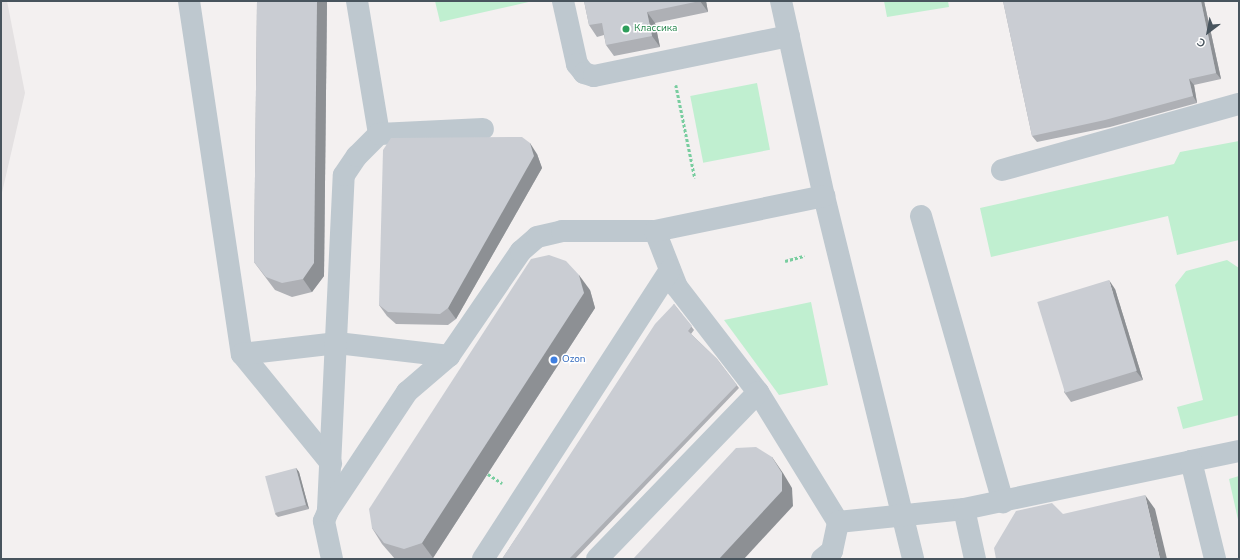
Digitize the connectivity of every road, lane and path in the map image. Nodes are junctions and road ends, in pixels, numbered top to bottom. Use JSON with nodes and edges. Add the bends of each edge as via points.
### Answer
{"nodes":[{"id":1,"x":189,"y":1,"type":"edge"},
{"id":2,"x":357,"y":1,"type":"edge"},
{"id":3,"x":562,"y":1,"type":"edge"},
{"id":4,"x":781,"y":1,"type":"edge"},
{"id":5,"x":789,"y":36,"type":"junction"},
{"id":6,"x":676,"y":85,"type":"dead end"},
{"id":7,"x":1239,"y":104,"type":"edge"},
{"id":8,"x":482,"y":129,"type":"dead end"},
{"id":9,"x":379,"y":134,"type":"junction"},
{"id":10,"x":1002,"y":170,"type":"dead end"},
{"id":11,"x":695,"y":178,"type":"dead end"},
{"id":12,"x":824,"y":196,"type":"junction"},
{"id":13,"x":921,"y":216,"type":"dead end"},
{"id":14,"x":656,"y":231,"type":"junction"},
{"id":15,"x":804,"y":256,"type":"dead end"},
{"id":16,"x":785,"y":261,"type":"dead end"},
{"id":17,"x":670,"y":270,"type":"junction"},
{"id":18,"x":337,"y":343,"type":"junction"},
{"id":19,"x":242,"y":354,"type":"junction"},
{"id":20,"x":449,"y":356,"type":"junction"},
{"id":21,"x":758,"y":392,"type":"junction"},
{"id":22,"x":1239,"y":451,"type":"edge"},
{"id":23,"x":1191,"y":461,"type":"junction"},
{"id":24,"x":331,"y":463,"type":"junction"},
{"id":25,"x":1003,"y":502,"type":"junction"},
{"id":26,"x":964,"y":509,"type":"junction"},
{"id":27,"x":328,"y":510,"type":"junction"},
{"id":28,"x":903,"y":515,"type":"junction"},
{"id":29,"x":838,"y":522,"type":"junction"},
{"id":30,"x":332,"y":559,"type":"edge"},
{"id":31,"x":483,"y":559,"type":"edge"},
{"id":32,"x":597,"y":559,"type":"edge"},
{"id":33,"x":822,"y":559,"type":"edge"},
{"id":34,"x":913,"y":559,"type":"edge"},
{"id":35,"x":975,"y":559,"type":"edge"},
{"id":36,"x":1215,"y":559,"type":"edge"}],
"edges":[{"from":1,"to":19,"type":"street"},
{"from":2,"to":9,"type":"street"},
{"from":3,"to":5,"type":"street","via":[[577,64],[584,73],[594,76]]},
{"from":4,"to":5,"type":"street"},
{"from":5,"to":12,"type":"street"},
{"from":6,"to":11,"type":"path"},
{"from":7,"to":10,"type":"street"},
{"from":8,"to":9,"type":"street"},
{"from":9,"to":18,"type":"street","via":[[357,156],[344,175]]},
{"from":12,"to":14,"type":"street"},
{"from":12,"to":28,"type":"street"},
{"from":13,"to":25,"type":"street"},
{"from":14,"to":17,"type":"street"},
{"from":14,"to":20,"type":"street","via":[[562,231],[537,237],[521,251]]},
{"from":15,"to":16,"type":"path"},
{"from":17,"to":21,"type":"street","via":[[676,286]]},
{"from":17,"to":31,"type":"street"},
{"from":18,"to":19,"type":"street"},
{"from":18,"to":20,"type":"street"},
{"from":18,"to":24,"type":"street"},
{"from":19,"to":24,"type":"street"},
{"from":20,"to":27,"type":"street","via":[[408,392]]},
{"from":21,"to":29,"type":"street"},
{"from":21,"to":32,"type":"street"},
{"from":22,"to":23,"type":"street"},
{"from":23,"to":25,"type":"street"},
{"from":23,"to":36,"type":"street"},
{"from":24,"to":27,"type":"street"},
{"from":25,"to":26,"type":"street"},
{"from":26,"to":28,"type":"street"},
{"from":26,"to":35,"type":"street"},
{"from":27,"to":30,"type":"street","via":[[324,521]]},
{"from":28,"to":29,"type":"street"},
{"from":28,"to":34,"type":"street"},
{"from":29,"to":33,"type":"street","via":[[832,551]]}]}
